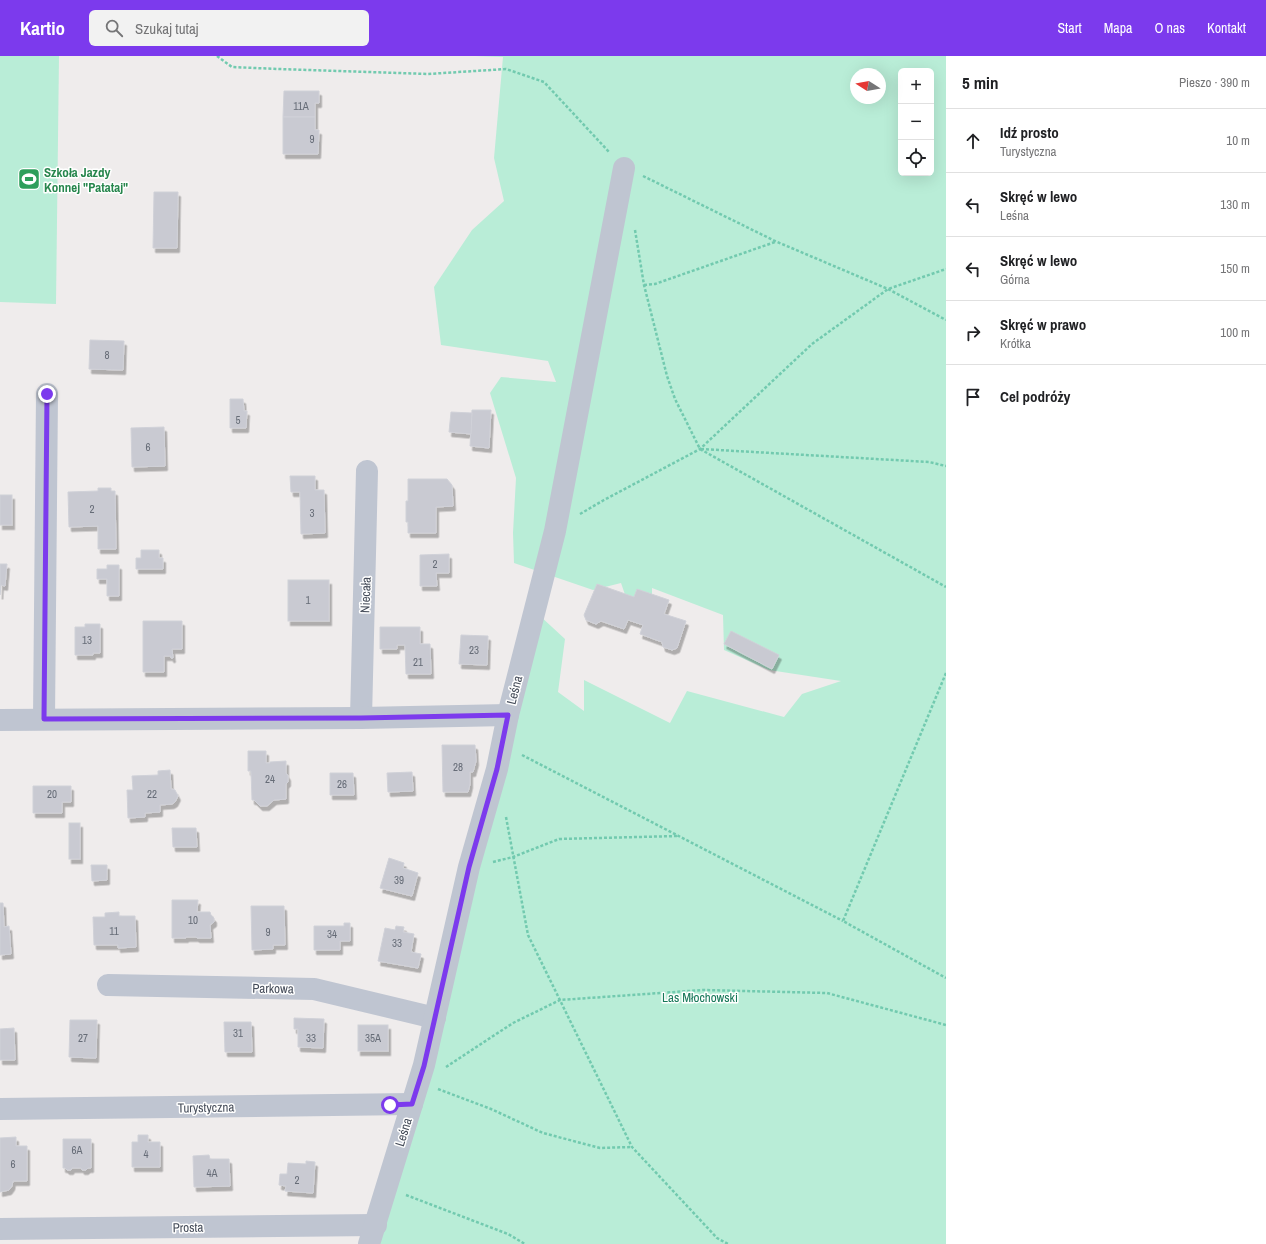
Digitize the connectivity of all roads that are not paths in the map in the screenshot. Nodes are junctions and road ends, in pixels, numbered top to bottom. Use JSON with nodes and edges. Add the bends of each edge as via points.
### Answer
{"nodes":[{"id":1,"x":624,"y":168,"type":"road end"},
{"id":2,"x":47,"y":394,"type":"dead end"},
{"id":3,"x":367,"y":471,"type":"dead end"},
{"id":4,"x":508,"y":715,"type":"junction"},
{"id":5,"x":361,"y":718,"type":"junction"},
{"id":6,"x":44,"y":719,"type":"junction"},
{"id":7,"x":0,"y":720,"type":"edge"},
{"id":8,"x":108,"y":985,"type":"dead end"},
{"id":9,"x":435,"y":1018,"type":"junction"},
{"id":10,"x":412,"y":1104,"type":"junction"},
{"id":11,"x":0,"y":1109,"type":"edge"},
{"id":12,"x":0,"y":1229,"type":"edge"},
{"id":13,"x":372,"y":1235,"type":"edge"}],
"edges":[{"from":1,"to":4,"type":"street","name":"Leśna","via":[[555,531]]},
{"from":2,"to":6,"type":"street"},
{"from":3,"to":5,"type":"street","name":"Niecała"},
{"from":4,"to":5,"type":"street"},
{"from":4,"to":9,"type":"street","name":"Leśna","via":[[497,769],[469,867]]},
{"from":5,"to":6,"type":"street"},
{"from":6,"to":7,"type":"street"},
{"from":8,"to":9,"type":"street","name":"Parkowa","via":[[314,989]]},
{"from":9,"to":10,"type":"street","name":"Leśna"},
{"from":10,"to":11,"type":"street","name":"Turystyczna"},
{"from":10,"to":13,"type":"street","name":"Leśna"},
{"from":12,"to":13,"type":"street","name":"Prosta"}]}
